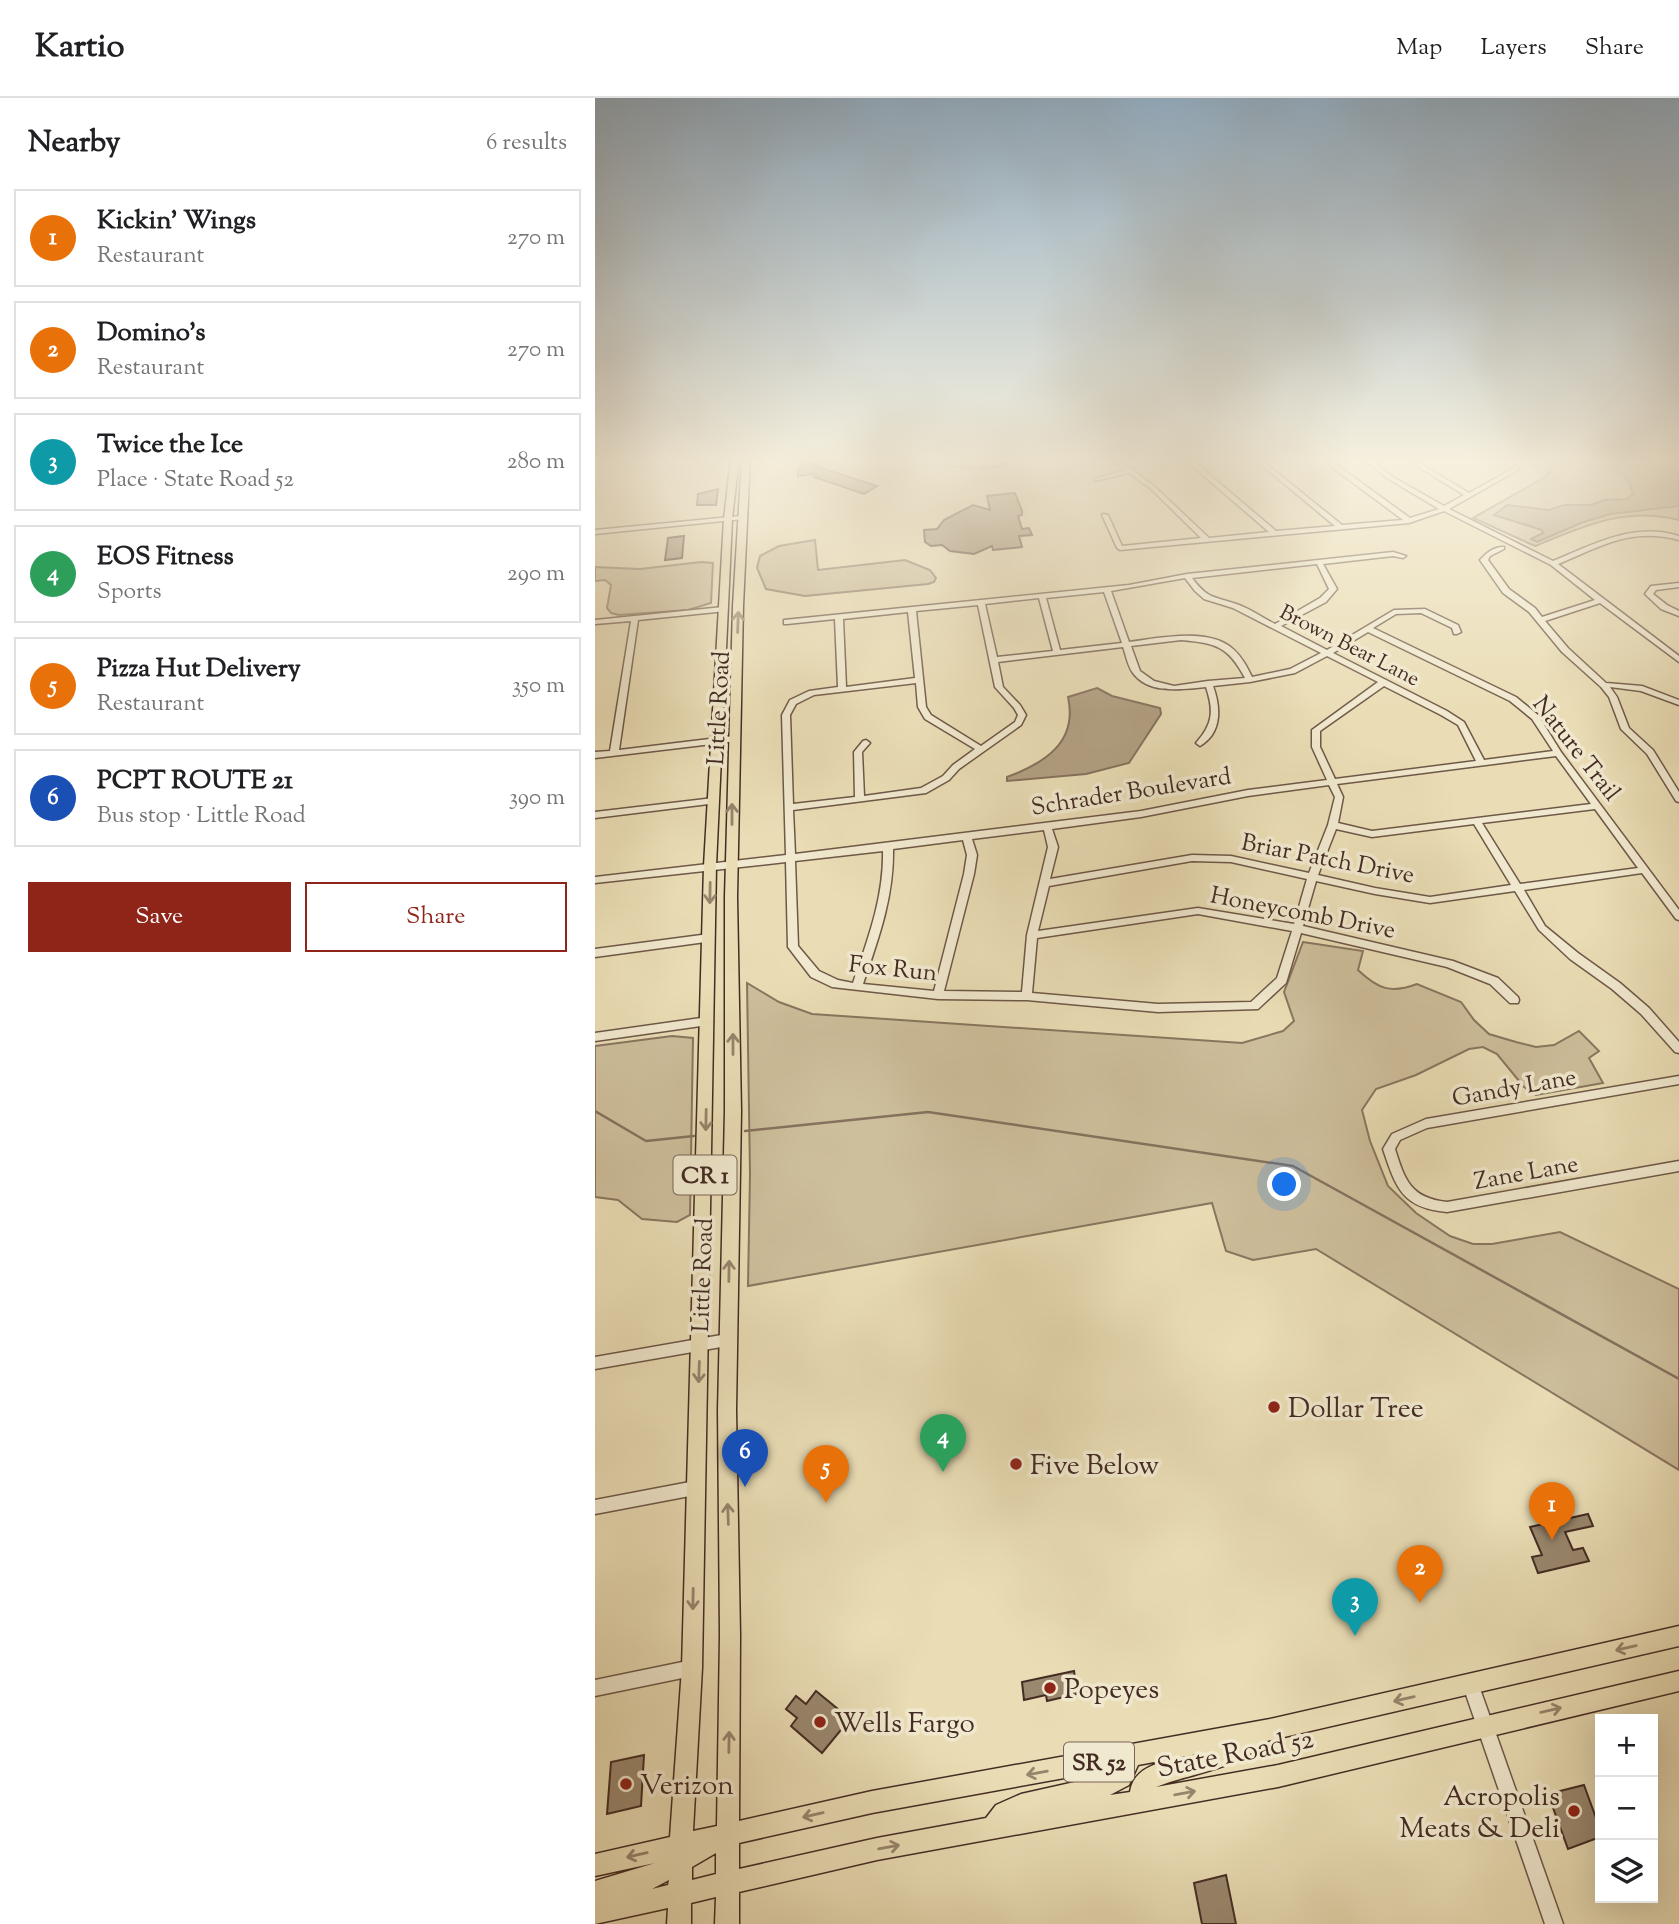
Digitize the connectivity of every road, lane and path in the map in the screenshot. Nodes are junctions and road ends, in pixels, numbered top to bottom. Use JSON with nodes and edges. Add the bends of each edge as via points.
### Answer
{"nodes":[{"id":1,"x":732,"y":543,"type":"edge"},
{"id":2,"x":735,"y":543,"type":"edge"},
{"id":3,"x":1118,"y":543,"type":"edge"},
{"id":4,"x":1172,"y":543,"type":"edge"},
{"id":5,"x":1512,"y":543,"type":"edge"},
{"id":6,"x":1608,"y":543,"type":"edge"},
{"id":7,"x":1502,"y":548,"type":"dead end"},
{"id":8,"x":1403,"y":556,"type":"dead end"},
{"id":9,"x":1319,"y":562,"type":"junction"},
{"id":10,"x":1553,"y":564,"type":"junction"},
{"id":11,"x":1187,"y":576,"type":"junction"},
{"id":12,"x":1679,"y":585,"type":"edge"},
{"id":13,"x":1107,"y":589,"type":"junction"},
{"id":14,"x":1042,"y":596,"type":"junction"},
{"id":15,"x":1602,"y":600,"type":"junction"},
{"id":16,"x":981,"y":602,"type":"junction"},
{"id":17,"x":723,"y":609,"type":"junction"},
{"id":18,"x":912,"y":610,"type":"junction"},
{"id":19,"x":1679,"y":614,"type":"edge"},
{"id":20,"x":838,"y":617,"type":"junction"},
{"id":21,"x":635,"y":618,"type":"junction"},
{"id":22,"x":1541,"y":620,"type":"junction"},
{"id":23,"x":595,"y":622,"type":"edge"},
{"id":24,"x":787,"y":622,"type":"dead end"},
{"id":25,"x":1276,"y":626,"type":"junction"},
{"id":26,"x":1368,"y":629,"type":"junction"},
{"id":27,"x":1457,"y":632,"type":"dead end"},
{"id":28,"x":1126,"y":645,"type":"junction"},
{"id":29,"x":1057,"y":652,"type":"junction"},
{"id":30,"x":1328,"y":653,"type":"junction"},
{"id":31,"x":993,"y":660,"type":"junction"},
{"id":32,"x":1679,"y":660,"type":"edge"},
{"id":33,"x":920,"y":680,"type":"junction"},
{"id":34,"x":1251,"y":680,"type":"junction"},
{"id":35,"x":1384,"y":682,"type":"junction"},
{"id":36,"x":1208,"y":683,"type":"junction"},
{"id":37,"x":1604,"y":685,"type":"junction"},
{"id":38,"x":842,"y":689,"type":"junction"},
{"id":39,"x":1679,"y":703,"type":"edge"},
{"id":40,"x":734,"y":739,"type":"junction"},
{"id":41,"x":717,"y":741,"type":"junction"},
{"id":42,"x":866,"y":743,"type":"dead end"},
{"id":43,"x":1201,"y":743,"type":"dead end"},
{"id":44,"x":982,"y":750,"type":"junction"},
{"id":45,"x":614,"y":753,"type":"junction"},
{"id":46,"x":1558,"y":753,"type":"junction"},
{"id":47,"x":595,"y":755,"type":"edge"},
{"id":48,"x":1481,"y":762,"type":"junction"},
{"id":49,"x":1332,"y":783,"type":"junction"},
{"id":50,"x":860,"y":799,"type":"junction"},
{"id":51,"x":1679,"y":799,"type":"edge"},
{"id":52,"x":714,"y":801,"type":"junction"},
{"id":53,"x":1598,"y":806,"type":"junction"},
{"id":54,"x":788,"y":808,"type":"junction"},
{"id":55,"x":595,"y":815,"type":"edge"},
{"id":56,"x":1477,"y":822,"type":"junction"},
{"id":57,"x":1333,"y":825,"type":"junction"},
{"id":58,"x":1047,"y":826,"type":"junction"},
{"id":59,"x":967,"y":837,"type":"junction"},
{"id":60,"x":888,"y":847,"type":"junction"},
{"id":61,"x":788,"y":859,"type":"junction"},
{"id":62,"x":732,"y":865,"type":"junction"},
{"id":63,"x":710,"y":866,"type":"junction"},
{"id":64,"x":1644,"y":870,"type":"junction"},
{"id":65,"x":1312,"y":878,"type":"junction"},
{"id":66,"x":595,"y":880,"type":"edge"},
{"id":67,"x":1045,"y":883,"type":"junction"},
{"id":68,"x":1518,"y":887,"type":"junction"},
{"id":69,"x":1679,"y":917,"type":"edge"},
{"id":70,"x":1296,"y":928,"type":"junction"},
{"id":71,"x":1032,"y":935,"type":"junction"},
{"id":72,"x":709,"y":938,"type":"junction"},
{"id":73,"x":595,"y":953,"type":"edge"},
{"id":74,"x":857,"y":987,"type":"junction"},
{"id":75,"x":938,"y":995,"type":"junction"},
{"id":76,"x":1027,"y":996,"type":"junction"},
{"id":77,"x":1514,"y":1000,"type":"dead end"},
{"id":78,"x":708,"y":1021,"type":"junction"},
{"id":79,"x":595,"y":1037,"type":"edge"},
{"id":80,"x":1679,"y":1049,"type":"edge"},
{"id":81,"x":1679,"y":1080,"type":"edge"},
{"id":82,"x":1679,"y":1166,"type":"edge"},
{"id":83,"x":1396,"y":1172,"type":"joint"},
{"id":84,"x":727,"y":1340,"type":"junction"},
{"id":85,"x":700,"y":1345,"type":"junction"},
{"id":86,"x":595,"y":1363,"type":"edge"},
{"id":87,"x":695,"y":1488,"type":"junction"},
{"id":88,"x":595,"y":1507,"type":"edge"},
{"id":89,"x":1679,"y":1636,"type":"edge"},
{"id":90,"x":692,"y":1668,"type":"junction"},
{"id":91,"x":1679,"y":1681,"type":"edge"},
{"id":92,"x":1470,"y":1683,"type":"junction"},
{"id":93,"x":595,"y":1688,"type":"edge"},
{"id":94,"x":1485,"y":1726,"type":"junction"},
{"id":95,"x":1261,"y":1732,"type":"junction"},
{"id":96,"x":1128,"y":1756,"type":"junction"},
{"id":97,"x":1140,"y":1802,"type":"junction"},
{"id":98,"x":992,"y":1828,"type":"junction"},
{"id":99,"x":727,"y":1835,"type":"junction"},
{"id":100,"x":681,"y":1853,"type":"junction"},
{"id":101,"x":595,"y":1865,"type":"edge"},
{"id":102,"x":727,"y":1882,"type":"junction"},
{"id":103,"x":680,"y":1892,"type":"junction"},
{"id":104,"x":595,"y":1893,"type":"edge"},
{"id":105,"x":595,"y":1913,"type":"edge"},
{"id":106,"x":679,"y":1924,"type":"edge"},
{"id":107,"x":727,"y":1924,"type":"edge"},
{"id":108,"x":1554,"y":1924,"type":"edge"}],
"edges":[{"from":1,"to":17,"type":"main road","name":"Little Road","number":"CR 1"},
{"from":40,"to":2,"type":"main road","name":"Little Road","number":"CR 1","one_way":true},
{"from":3,"to":4,"type":"street","via":[[1120,548]]},
{"from":5,"to":10,"type":"street"},
{"from":6,"to":10,"type":"street"},
{"from":7,"to":22,"type":"street","via":[[1484,560],[1506,591]]},
{"from":8,"to":9,"type":"street"},
{"from":9,"to":11,"type":"street"},
{"from":9,"to":25,"type":"street","via":[[1333,589],[1323,600]]},
{"from":10,"to":15,"type":"street"},
{"from":11,"to":13,"type":"street"},
{"from":11,"to":25,"type":"street","name":"Brown Bear Lane","via":[[1201,596]]},
{"from":12,"to":19,"type":"street","via":[[1654,588],[1649,594]]},
{"from":13,"to":14,"type":"street"},
{"from":13,"to":28,"type":"street"},
{"from":14,"to":16,"type":"street"},
{"from":14,"to":29,"type":"street"},
{"from":15,"to":22,"type":"street"},
{"from":15,"to":32,"type":"street"},
{"from":16,"to":18,"type":"street"},
{"from":16,"to":31,"type":"street"},
{"from":17,"to":21,"type":"street"},
{"from":17,"to":41,"type":"main road","name":"Little Road","number":"CR 1"},
{"from":18,"to":20,"type":"street"},
{"from":18,"to":33,"type":"street"},
{"from":20,"to":24,"type":"street"},
{"from":20,"to":38,"type":"street"},
{"from":21,"to":23,"type":"street"},
{"from":21,"to":45,"type":"street"},
{"from":22,"to":37,"type":"street","via":[[1565,650]]},
{"from":25,"to":30,"type":"street","name":"Brown Bear Lane"},
{"from":26,"to":27,"type":"street","via":[[1394,612],[1422,611]]},
{"from":26,"to":30,"type":"street"},
{"from":26,"to":46,"type":"street","name":"Nature Trail","via":[[1513,699],[1535,717]]},
{"from":28,"to":29,"type":"street"},
{"from":28,"to":34,"type":"street","via":[[1181,638],[1212,640],[1236,653]]},
{"from":28,"to":36,"type":"street","via":[[1136,671],[1151,683],[1174,688]]},
{"from":29,"to":31,"type":"street"},
{"from":30,"to":34,"type":"street","via":[[1292,671]]},
{"from":30,"to":35,"type":"street","name":"Brown Bear Lane"},
{"from":31,"to":44,"type":"street","via":[[999,687],[1022,715],[1010,732]]},
{"from":33,"to":38,"type":"street","name":"Fox Run"},
{"from":33,"to":44,"type":"street","via":[[922,707],[928,717]]},
{"from":34,"to":36,"type":"street"},
{"from":35,"to":48,"type":"street","name":"Brown Bear Lane","via":[[1461,724]]},
{"from":35,"to":49,"type":"street","via":[[1316,730],[1316,747]]},
{"from":36,"to":43,"type":"street","via":[[1217,702],[1208,737]]},
{"from":37,"to":39,"type":"street","via":[[1654,690]]},
{"from":37,"to":51,"type":"street","via":[[1625,730],[1650,752]]},
{"from":38,"to":54,"type":"street","name":"Fox Run","via":[[812,693],[793,702],[786,715]]},
{"from":40,"to":41,"type":"street"},
{"from":62,"to":40,"type":"main road","name":"Little Road","number":"CR 1","one_way":true},
{"from":41,"to":45,"type":"street"},
{"from":41,"to":52,"type":"main road","name":"Little Road","number":"CR 1"},
{"from":42,"to":50,"type":"street","via":[[858,752]]},
{"from":44,"to":50,"type":"street","via":[[923,791]]},
{"from":45,"to":47,"type":"street"},
{"from":46,"to":48,"type":"street","name":"Schrader Boulevard"},
{"from":46,"to":53,"type":"street","name":"Nature Trail"},
{"from":48,"to":49,"type":"street","name":"Schrader Boulevard"},
{"from":49,"to":57,"type":"street","via":[[1339,797]]},
{"from":49,"to":58,"type":"street","name":"Schrader Boulevard"},
{"from":50,"to":54,"type":"street"},
{"from":52,"to":55,"type":"street"},
{"from":52,"to":63,"type":"main road","name":"Little Road","number":"CR 1"},
{"from":53,"to":56,"type":"street"},
{"from":53,"to":64,"type":"street","name":"Nature Trail"},
{"from":54,"to":61,"type":"street","name":"Fox Run"},
{"from":56,"to":57,"type":"street","via":[[1372,834]]},
{"from":56,"to":68,"type":"street"},
{"from":57,"to":65,"type":"street"},
{"from":58,"to":59,"type":"street","name":"Schrader Boulevard"},
{"from":58,"to":67,"type":"street","via":[[1053,847]]},
{"from":59,"to":60,"type":"street","name":"Schrader Boulevard"},
{"from":59,"to":75,"type":"street","via":[[972,855],[969,874]]},
{"from":60,"to":61,"type":"street","name":"Schrader Boulevard"},
{"from":60,"to":74,"type":"street","via":[[887,893]]},
{"from":61,"to":62,"type":"street","name":"Schrader Boulevard"},
{"from":61,"to":74,"type":"street","name":"Fox Run","via":[[793,947],[815,974]]},
{"from":62,"to":63,"type":"street","name":"Schrader Boulevard"},
{"from":84,"to":62,"type":"main road","name":"Little Road","number":"CR 1","one_way":true,"via":[[733,1111]]},
{"from":63,"to":66,"type":"street","name":"Schrader Boulevard"},
{"from":63,"to":72,"type":"main road","name":"Little Road","number":"CR 1","one_way":true},
{"from":64,"to":68,"type":"street","name":"Briar Patch Drive"},
{"from":64,"to":69,"type":"street","name":"Nature Trail"},
{"from":65,"to":67,"type":"street","name":"Briar Patch Drive","via":[[1231,859],[1192,858]]},
{"from":65,"to":68,"type":"street","name":"Briar Patch Drive","via":[[1430,900]]},
{"from":65,"to":70,"type":"street"},
{"from":67,"to":71,"type":"street"},
{"from":68,"to":80,"type":"street","via":[[1542,928],[1635,1003]]},
{"from":70,"to":71,"type":"street","name":"Honeycomb Drive","via":[[1198,911]]},
{"from":70,"to":76,"type":"street","name":"Fox Run","via":[[1282,980],[1254,1006],[1158,1008]]},
{"from":70,"to":77,"type":"street","name":"Honeycomb Drive","via":[[1449,964],[1494,981]]},
{"from":71,"to":76,"type":"street"},
{"from":72,"to":73,"type":"street"},
{"from":72,"to":78,"type":"main road","name":"Little Road","number":"CR 1"},
{"from":74,"to":75,"type":"street","name":"Fox Run"},
{"from":75,"to":76,"type":"street","name":"Fox Run"},
{"from":78,"to":79,"type":"street"},
{"from":78,"to":85,"type":"main road","name":"Little Road","number":"CR 1","one_way":true},
{"from":81,"to":83,"type":"street","name":"Gandy Lane","via":[[1426,1124],[1396,1137],[1389,1149]]},
{"from":82,"to":83,"type":"street","name":"Zane Lane","via":[[1447,1208],[1428,1207],[1412,1199]]},
{"from":84,"to":85,"type":"street"},
{"from":99,"to":84,"type":"main road","name":"Little Road","number":"CR 1","one_way":true},
{"from":85,"to":86,"type":"street"},
{"from":85,"to":87,"type":"main road","name":"Little Road","number":"CR 1","one_way":true},
{"from":87,"to":88,"type":"street"},
{"from":87,"to":90,"type":"main road","name":"Little Road","number":"CR 1","one_way":true},
{"from":89,"to":92,"type":"main road","name":"State Road 52","number":"SR 52","one_way":true},
{"from":90,"to":93,"type":"street"},
{"from":90,"to":100,"type":"main road","name":"Little Road","number":"CR 1"},
{"from":94,"to":91,"type":"main road","name":"State Road 52","number":"SR 52","one_way":true},
{"from":92,"to":94,"type":"street"},
{"from":92,"to":95,"type":"main road","name":"State Road 52","number":"SR 52","one_way":true},
{"from":97,"to":94,"type":"main road","name":"State Road 52","number":"SR 52","one_way":true,"via":[[1278,1776]]},
{"from":94,"to":108,"type":"street"},
{"from":95,"to":96,"type":"main road","name":"State Road 52","number":"SR 52"},
{"from":95,"to":97,"type":"main road","via":[[1229,1755],[1151,1777],[1142,1784]]},
{"from":96,"to":98,"type":"main road","via":[[1127,1772],[1109,1786],[1021,1805],[1004,1813]]},
{"from":96,"to":99,"type":"main road","name":"State Road 52","number":"SR 52","one_way":true,"via":[[871,1802]]},
{"from":97,"to":98,"type":"main road","name":"State Road 52","number":"SR 52"},
{"from":102,"to":98,"type":"main road","name":"State Road 52","number":"SR 52","one_way":true},
{"from":99,"to":100,"type":"main road","name":"State Road 52"},
{"from":99,"to":102,"type":"main road","name":"Little Road","number":"CR 1"},
{"from":100,"to":101,"type":"main road","one_way":true},
{"from":100,"to":103,"type":"main road","name":"Little Road","number":"CR 1"},
{"from":100,"to":104,"type":"main road","name":"State Road 52","via":[[652,1877]]},
{"from":102,"to":103,"type":"main road","name":"State Road 52","number":"SR 52"},
{"from":102,"to":107,"type":"main road","name":"Little Road","number":"CR 1"},
{"from":103,"to":105,"type":"main road","name":"State Road 52","number":"SR 52"},
{"from":103,"to":106,"type":"main road","name":"Little Road","number":"CR 1"}]}
